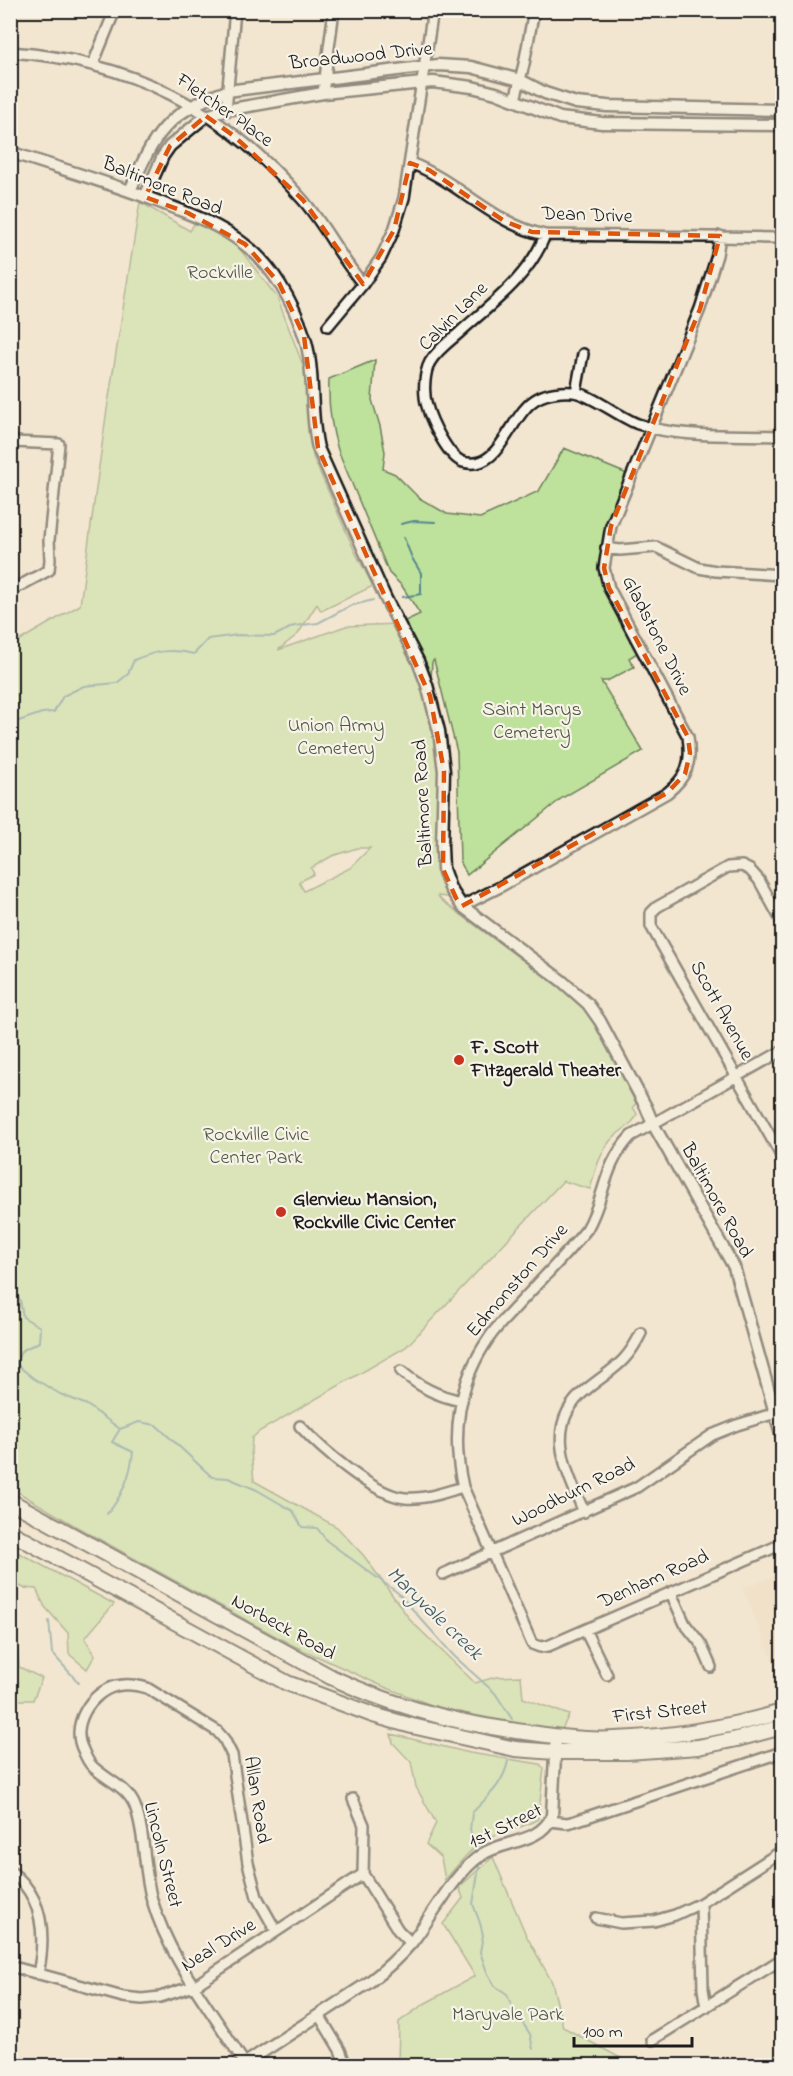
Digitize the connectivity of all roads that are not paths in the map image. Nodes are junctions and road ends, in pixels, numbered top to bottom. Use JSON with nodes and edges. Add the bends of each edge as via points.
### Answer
{"nodes":[{"id":1,"x":115,"y":10,"type":"edge"},
{"id":2,"x":235,"y":10,"type":"edge"},
{"id":3,"x":334,"y":10,"type":"edge"},
{"id":4,"x":433,"y":10,"type":"edge"},
{"id":5,"x":534,"y":10,"type":"edge"},
{"id":6,"x":10,"y":52,"type":"edge"},
{"id":7,"x":93,"y":64,"type":"junction"},
{"id":8,"x":425,"y":65,"type":"junction"},
{"id":9,"x":325,"y":78,"type":"junction"},
{"id":10,"x":520,"y":80,"type":"junction"},
{"id":11,"x":422,"y":83,"type":"junction"},
{"id":12,"x":227,"y":91,"type":"junction"},
{"id":13,"x":323,"y":93,"type":"junction"},
{"id":14,"x":515,"y":100,"type":"junction"},
{"id":15,"x":190,"y":105,"type":"junction"},
{"id":16,"x":226,"y":110,"type":"junction"},
{"id":17,"x":783,"y":110,"type":"edge"},
{"id":18,"x":206,"y":116,"type":"junction"},
{"id":19,"x":783,"y":125,"type":"edge"},
{"id":20,"x":10,"y":152,"type":"edge"},
{"id":21,"x":410,"y":164,"type":"junction"},
{"id":22,"x":130,"y":191,"type":"junction"},
{"id":23,"x":145,"y":197,"type":"junction"},
{"id":24,"x":545,"y":234,"type":"junction"},
{"id":25,"x":720,"y":236,"type":"junction"},
{"id":26,"x":783,"y":238,"type":"edge"},
{"id":27,"x":363,"y":284,"type":"junction"},
{"id":28,"x":328,"y":326,"type":"dead end"},
{"id":29,"x":583,"y":354,"type":"dead end"},
{"id":30,"x":576,"y":392,"type":"junction"},
{"id":31,"x":783,"y":424,"type":"edge"},
{"id":32,"x":652,"y":428,"type":"junction"},
{"id":33,"x":781,"y":436,"type":"edge"},
{"id":34,"x":10,"y":437,"type":"edge"},
{"id":35,"x":606,"y":548,"type":"junction"},
{"id":36,"x":783,"y":575,"type":"edge"},
{"id":37,"x":10,"y":591,"type":"edge"},
{"id":38,"x":462,"y":906,"type":"junction"},
{"id":39,"x":783,"y":922,"type":"edge"},
{"id":40,"x":783,"y":1051,"type":"edge"},
{"id":41,"x":737,"y":1076,"type":"junction"},
{"id":42,"x":653,"y":1124,"type":"junction"},
{"id":43,"x":783,"y":1157,"type":"edge"},
{"id":44,"x":641,"y":1333,"type":"dead end"},
{"id":45,"x":401,"y":1371,"type":"dead end"},
{"id":46,"x":462,"y":1401,"type":"junction"},
{"id":47,"x":779,"y":1412,"type":"edge"},
{"id":48,"x":300,"y":1426,"type":"dead end"},
{"id":49,"x":783,"y":1438,"type":"edge"},
{"id":50,"x":464,"y":1487,"type":"junction"},
{"id":51,"x":10,"y":1501,"type":"edge"},
{"id":52,"x":584,"y":1512,"type":"junction"},
{"id":53,"x":10,"y":1532,"type":"edge"},
{"id":54,"x":783,"y":1544,"type":"edge"},
{"id":55,"x":490,"y":1552,"type":"junction"},
{"id":56,"x":443,"y":1574,"type":"dead end"},
{"id":57,"x":670,"y":1593,"type":"junction"},
{"id":58,"x":585,"y":1630,"type":"junction"},
{"id":59,"x":540,"y":1647,"type":"joint"},
{"id":60,"x":711,"y":1667,"type":"dead end"},
{"id":61,"x":607,"y":1675,"type":"dead end"},
{"id":62,"x":136,"y":1685,"type":"joint"},
{"id":63,"x":783,"y":1712,"type":"edge"},
{"id":64,"x":783,"y":1727,"type":"edge"},
{"id":65,"x":556,"y":1736,"type":"junction"},
{"id":66,"x":555,"y":1752,"type":"junction"},
{"id":67,"x":783,"y":1752,"type":"edge"},
{"id":68,"x":353,"y":1799,"type":"dead end"},
{"id":69,"x":550,"y":1821,"type":"junction"},
{"id":70,"x":783,"y":1851,"type":"edge"},
{"id":71,"x":10,"y":1871,"type":"edge"},
{"id":72,"x":363,"y":1874,"type":"junction"},
{"id":73,"x":701,"y":1903,"type":"junction"},
{"id":74,"x":596,"y":1918,"type":"dead end"},
{"id":75,"x":276,"y":1931,"type":"junction"},
{"id":76,"x":411,"y":1943,"type":"junction"},
{"id":77,"x":783,"y":1959,"type":"edge"},
{"id":78,"x":10,"y":1966,"type":"edge"},
{"id":79,"x":38,"y":1974,"type":"junction"},
{"id":80,"x":194,"y":1986,"type":"junction"},
{"id":81,"x":706,"y":2007,"type":"junction"},
{"id":82,"x":319,"y":2015,"type":"junction"},
{"id":83,"x":652,"y":2040,"type":"dead end"},
{"id":84,"x":244,"y":2065,"type":"edge"},
{"id":85,"x":346,"y":2066,"type":"edge"}],
"edges":[{"from":1,"to":7,"type":"street"},
{"from":2,"to":12,"type":"street"},
{"from":3,"to":9,"type":"street"},
{"from":4,"to":8,"type":"street"},
{"from":5,"to":10,"type":"street"},
{"from":6,"to":7,"type":"street","name":"Fletcher Place"},
{"from":7,"to":15,"type":"street","name":"Fletcher Place","via":[[152,84]]},
{"from":8,"to":9,"type":"street","name":"Broadwood Drive"},
{"from":8,"to":10,"type":"street","name":"Broadwood Drive","via":[[471,67]]},
{"from":8,"to":11,"type":"street"},
{"from":9,"to":12,"type":"street","name":"Broadwood Drive"},
{"from":9,"to":13,"type":"street"},
{"from":10,"to":14,"type":"street"},
{"from":10,"to":17,"type":"street","name":"Broadwood Drive","via":[[576,103]]},
{"from":11,"to":13,"type":"street","name":"Broadwood Drive"},
{"from":11,"to":14,"type":"street","name":"Broadwood Drive","via":[[472,87]]},
{"from":11,"to":21,"type":"street"},
{"from":12,"to":15,"type":"street","name":"Broadwood Drive"},
{"from":12,"to":16,"type":"street"},
{"from":13,"to":16,"type":"street","name":"Broadwood Drive"},
{"from":14,"to":19,"type":"street","name":"Broadwood Drive","via":[[560,118],[602,123]]},
{"from":15,"to":18,"type":"street","name":"Fletcher Place"},
{"from":15,"to":22,"type":"street","name":"Broadwood Drive","via":[[155,140]]},
{"from":16,"to":18,"type":"street","name":"Broadwood Drive"},
{"from":18,"to":23,"type":"street","name":"Broadwood Drive","via":[[170,146]]},
{"from":18,"to":27,"type":"street","name":"Fletcher Place","via":[[266,161],[303,200]]},
{"from":20,"to":22,"type":"street","name":"Baltimore Road"},
{"from":21,"to":24,"type":"street","name":"Dean Drive","via":[[429,170],[504,221]]},
{"from":21,"to":27,"type":"street","via":[[394,230]]},
{"from":22,"to":23,"type":"street","name":"Baltimore Road"},
{"from":23,"to":38,"type":"street","name":"Baltimore Road","via":[[188,213],[245,244],[279,283],[295,313],[311,368],[318,448],[418,661],[430,696],[444,771],[443,869]]},
{"from":24,"to":25,"type":"street","name":"Dean Drive"},
{"from":24,"to":30,"type":"street","name":"Calvin Lane","via":[[538,252],[518,277],[431,361],[425,387],[426,405],[448,451],[460,461],[474,464],[488,459],[524,409],[537,398]]},
{"from":25,"to":26,"type":"street","name":"Dean Drive"},
{"from":25,"to":32,"type":"street","name":"Gladstone Drive","via":[[700,309]]},
{"from":27,"to":28,"type":"street"},
{"from":29,"to":30,"type":"street"},
{"from":30,"to":32,"type":"street"},
{"from":31,"to":33,"type":"street"},
{"from":32,"to":33,"type":"street","via":[[666,432]]},
{"from":32,"to":35,"type":"street","name":"Gladstone Drive","via":[[611,526]]},
{"from":34,"to":37,"type":"street","via":[[13,442],[59,444],[49,570]]},
{"from":35,"to":36,"type":"street","via":[[656,547],[699,568]]},
{"from":35,"to":38,"type":"street","name":"Gladstone Drive","via":[[604,568],[609,588],[688,737],[690,753],[685,774],[667,793]]},
{"from":38,"to":42,"type":"street","name":"Baltimore Road","via":[[588,1004]]},
{"from":39,"to":41,"type":"street","name":"Scott Avenue","via":[[759,880],[742,866],[728,867],[651,913],[651,926]]},
{"from":40,"to":41,"type":"street","name":"Edmonston Drive"},
{"from":41,"to":42,"type":"street","name":"Edmonston Drive"},
{"from":41,"to":43,"type":"street","name":"Scott Avenue"},
{"from":42,"to":46,"type":"street","name":"Edmonston Drive","via":[[631,1136],[619,1149],[587,1229],[489,1337],[472,1365]]},
{"from":42,"to":47,"type":"street","name":"Baltimore Road","via":[[734,1267]]},
{"from":44,"to":52,"type":"street","via":[[624,1361],[577,1398],[566,1416],[561,1452]]},
{"from":45,"to":46,"type":"street","via":[[428,1391]]},
{"from":46,"to":50,"type":"street","name":"Edmonston Drive","via":[[457,1444]]},
{"from":47,"to":49,"type":"street","name":"Baltimore Road"},
{"from":47,"to":52,"type":"street","name":"Woodburn Road","via":[[712,1435],[637,1486]]},
{"from":48,"to":50,"type":"street","via":[[388,1494],[421,1498]]},
{"from":50,"to":55,"type":"street","name":"Edmonston Drive"},
{"from":51,"to":65,"type":"main road","name":"Norbeck Road","via":[[354,1688],[472,1725]]},
{"from":52,"to":55,"type":"street","name":"Woodburn Road"},
{"from":53,"to":66,"type":"main road","via":[[287,1683],[412,1726],[515,1749]]},
{"from":54,"to":57,"type":"street","name":"Denham Road"},
{"from":55,"to":56,"type":"street","name":"Woodburn Road"},
{"from":55,"to":59,"type":"street","name":"Edmonston Drive","via":[[532,1644]]},
{"from":57,"to":58,"type":"street","name":"Denham Road"},
{"from":57,"to":60,"type":"street"},
{"from":58,"to":59,"type":"street","name":"Denham Road"},
{"from":58,"to":61,"type":"street"},
{"from":62,"to":75,"type":"street","name":"Allan Road","via":[[147,1688],[224,1739],[232,1755],[257,1897]]},
{"from":62,"to":80,"type":"street","name":"Lincoln Street","via":[[114,1686],[88,1706],[79,1730],[81,1747],[92,1766],[117,1783],[132,1801],[152,1899],[168,1943]]},
{"from":63,"to":65,"type":"main road","name":"First Street","via":[[732,1725],[637,1737]]},
{"from":64,"to":66,"type":"main road","name":"First Street","via":[[698,1747]]},
{"from":65,"to":66,"type":"street"},
{"from":66,"to":69,"type":"street"},
{"from":67,"to":69,"type":"street","name":"1st Street","via":[[575,1821]]},
{"from":68,"to":72,"type":"street","via":[[364,1825]]},
{"from":69,"to":76,"type":"street","name":"1st Street","via":[[530,1837],[478,1857]]},
{"from":70,"to":73,"type":"street"},
{"from":71,"to":79,"type":"street","via":[[30,1892],[39,1911],[43,1953]]},
{"from":72,"to":75,"type":"street","name":"Neal Drive"},
{"from":72,"to":76,"type":"street","via":[[398,1930]]},
{"from":73,"to":74,"type":"street","via":[[654,1921],[621,1923]]},
{"from":73,"to":81,"type":"street"},
{"from":75,"to":80,"type":"street","name":"Neal Drive"},
{"from":76,"to":82,"type":"street","name":"1st Street","via":[[386,1969]]},
{"from":77,"to":81,"type":"street"},
{"from":78,"to":79,"type":"street","name":"Neal Drive"},
{"from":79,"to":80,"type":"street","name":"Neal Drive","via":[[142,1999]]},
{"from":80,"to":84,"type":"street","name":"Lincoln Street"},
{"from":81,"to":83,"type":"street"},
{"from":82,"to":84,"type":"street","name":"1st Street"},
{"from":82,"to":85,"type":"street"}]}
